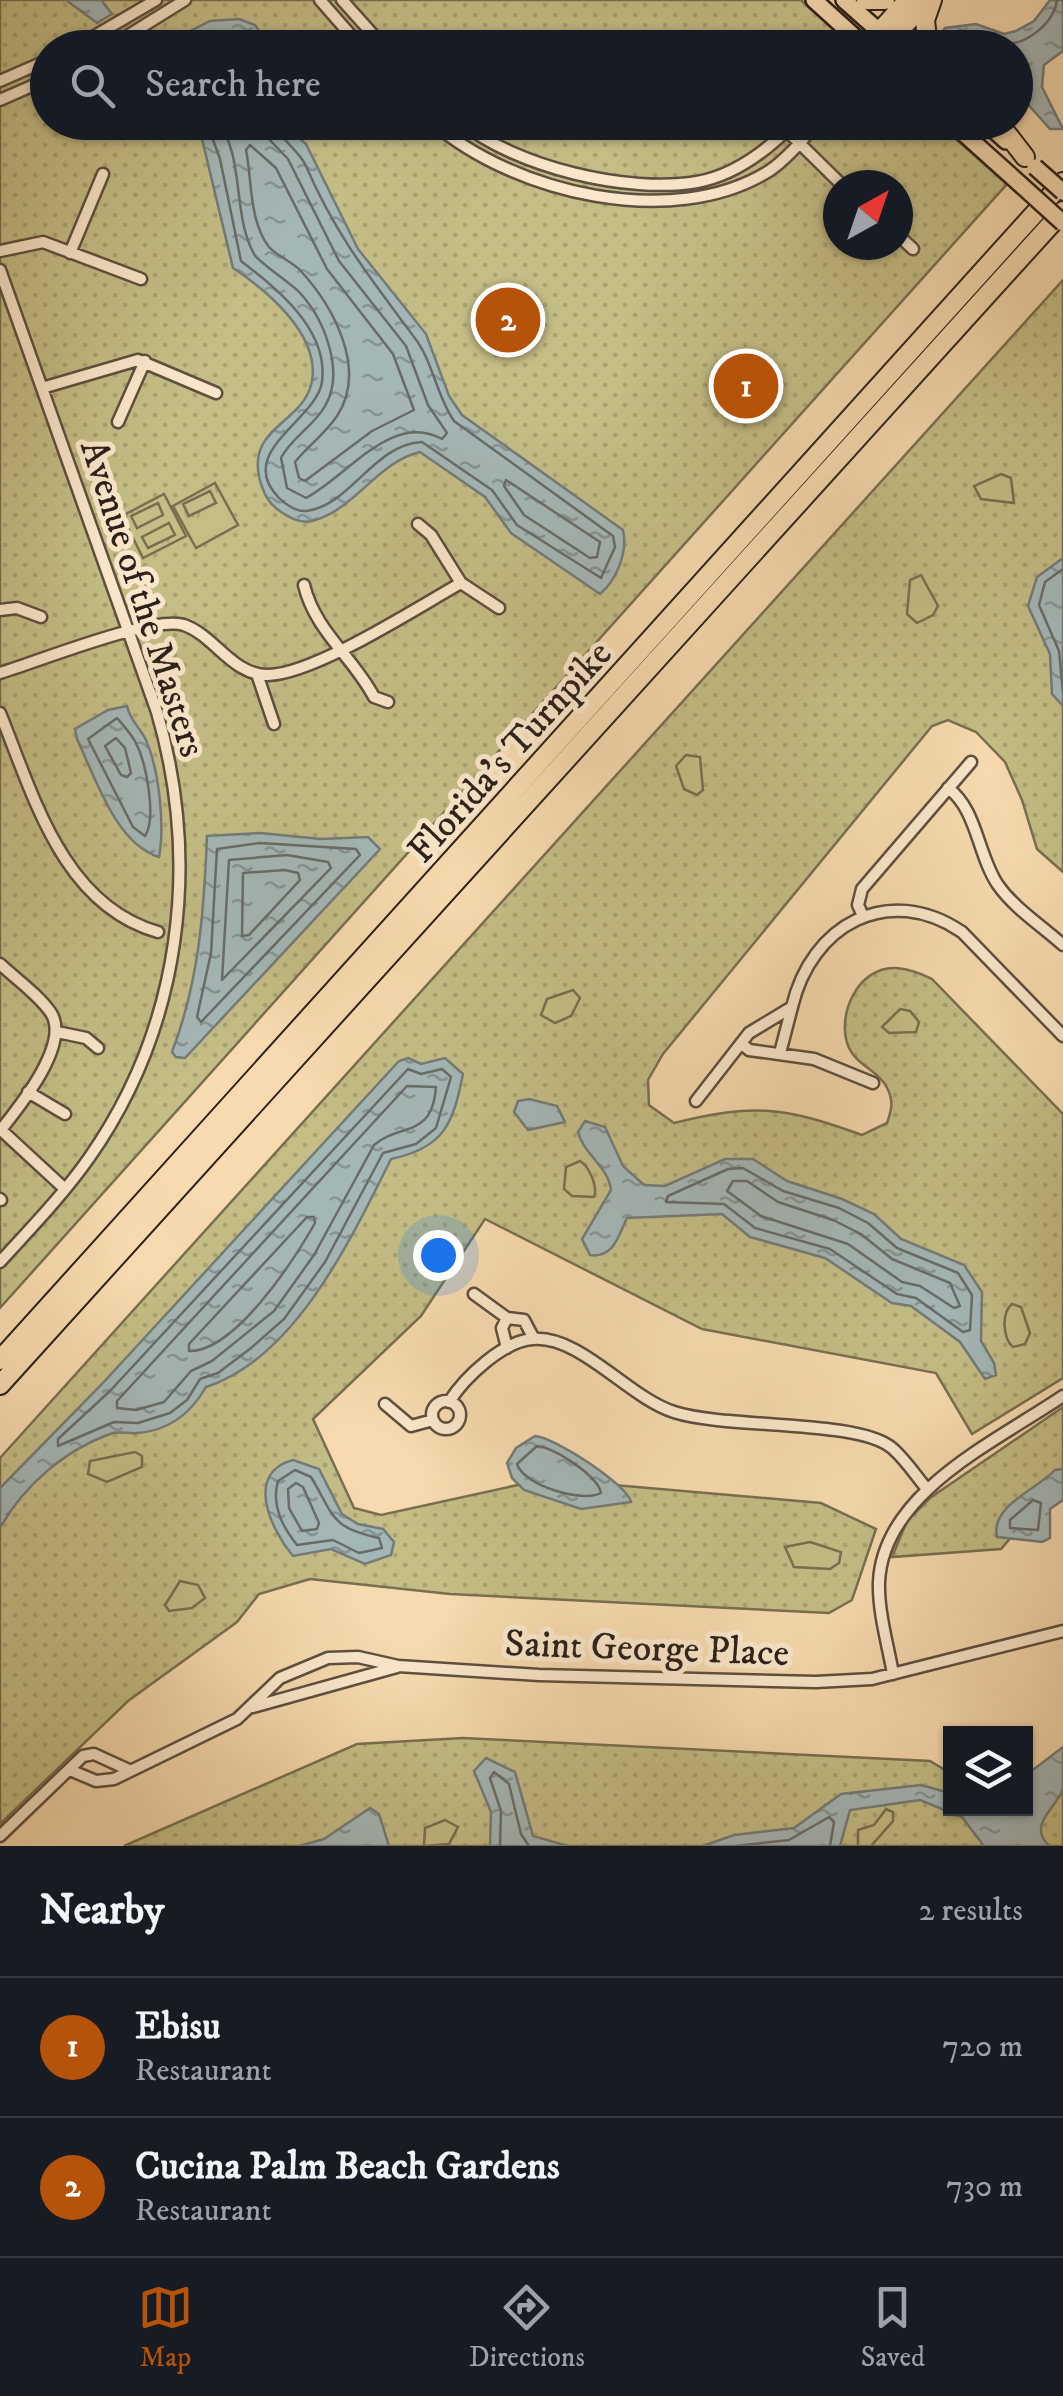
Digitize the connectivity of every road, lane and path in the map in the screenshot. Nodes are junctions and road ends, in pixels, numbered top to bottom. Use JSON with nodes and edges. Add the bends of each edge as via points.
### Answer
{"nodes":[{"id":1,"x":156,"y":0,"type":"edge"},
{"id":2,"x":185,"y":0,"type":"edge"},
{"id":3,"x":320,"y":0,"type":"edge"},
{"id":4,"x":342,"y":0,"type":"edge"},
{"id":5,"x":814,"y":0,"type":"edge"},
{"id":6,"x":844,"y":0,"type":"edge"},
{"id":7,"x":866,"y":0,"type":"edge"},
{"id":8,"x":885,"y":0,"type":"edge"},
{"id":9,"x":908,"y":0,"type":"edge"},
{"id":10,"x":929,"y":0,"type":"edge"},
{"id":11,"x":105,"y":30,"type":"edge"},
{"id":12,"x":137,"y":30,"type":"edge"},
{"id":13,"x":346,"y":30,"type":"edge"},
{"id":14,"x":369,"y":30,"type":"edge"},
{"id":15,"x":847,"y":30,"type":"edge"},
{"id":16,"x":875,"y":30,"type":"edge"},
{"id":17,"x":894,"y":30,"type":"edge"},
{"id":18,"x":900,"y":30,"type":"edge"},
{"id":19,"x":924,"y":30,"type":"edge"},
{"id":20,"x":30,"y":68,"type":"edge"},
{"id":21,"x":0,"y":82,"type":"edge"},
{"id":22,"x":30,"y":87,"type":"edge"},
{"id":23,"x":0,"y":100,"type":"edge"},
{"id":24,"x":452,"y":140,"type":"edge"},
{"id":25,"x":497,"y":140,"type":"edge"},
{"id":26,"x":777,"y":140,"type":"edge"},
{"id":27,"x":797,"y":140,"type":"edge"},
{"id":28,"x":802,"y":140,"type":"edge"},
{"id":29,"x":971,"y":140,"type":"edge"},
{"id":30,"x":1005,"y":140,"type":"edge"},
{"id":31,"x":1012,"y":140,"type":"edge"},
{"id":32,"x":799,"y":144,"type":"junction"},
{"id":33,"x":1030,"y":162,"type":"junction"},
{"id":34,"x":826,"y":170,"type":"edge"},
{"id":35,"x":103,"y":174,"type":"dead end"},
{"id":36,"x":1063,"y":182,"type":"edge"},
{"id":37,"x":1063,"y":192,"type":"edge"},
{"id":38,"x":1063,"y":211,"type":"edge"},
{"id":39,"x":1063,"y":223,"type":"edge"},
{"id":40,"x":0,"y":251,"type":"edge"},
{"id":41,"x":70,"y":253,"type":"junction"},
{"id":42,"x":0,"y":270,"type":"edge"},
{"id":43,"x":141,"y":279,"type":"dead end"},
{"id":44,"x":145,"y":361,"type":"junction"},
{"id":45,"x":42,"y":388,"type":"junction"},
{"id":46,"x":216,"y":393,"type":"dead end"},
{"id":47,"x":118,"y":422,"type":"dead end"},
{"id":48,"x":418,"y":524,"type":"dead end"},
{"id":49,"x":461,"y":583,"type":"junction"},
{"id":50,"x":304,"y":584,"type":"dead end"},
{"id":51,"x":499,"y":608,"type":"dead end"},
{"id":52,"x":0,"y":610,"type":"edge"},
{"id":53,"x":41,"y":617,"type":"dead end"},
{"id":54,"x":128,"y":632,"type":"junction"},
{"id":55,"x":337,"y":650,"type":"junction"},
{"id":56,"x":0,"y":673,"type":"edge"},
{"id":57,"x":257,"y":674,"type":"junction"},
{"id":58,"x":388,"y":702,"type":"dead end"},
{"id":59,"x":0,"y":712,"type":"edge"},
{"id":60,"x":274,"y":724,"type":"dead end"},
{"id":61,"x":971,"y":762,"type":"dead end"},
{"id":62,"x":948,"y":788,"type":"junction"},
{"id":63,"x":863,"y":916,"type":"junction"},
{"id":64,"x":158,"y":932,"type":"dead end"},
{"id":65,"x":1063,"y":945,"type":"edge"},
{"id":66,"x":0,"y":964,"type":"edge"},
{"id":67,"x":792,"y":1007,"type":"junction"},
{"id":68,"x":57,"y":1032,"type":"junction"},
{"id":69,"x":1063,"y":1036,"type":"edge"},
{"id":70,"x":741,"y":1043,"type":"junction"},
{"id":71,"x":98,"y":1048,"type":"dead end"},
{"id":72,"x":780,"y":1054,"type":"junction"},
{"id":73,"x":873,"y":1083,"type":"dead end"},
{"id":74,"x":28,"y":1092,"type":"junction"},
{"id":75,"x":696,"y":1102,"type":"dead end"},
{"id":76,"x":64,"y":1114,"type":"dead end"},
{"id":77,"x":0,"y":1130,"type":"edge"},
{"id":78,"x":65,"y":1190,"type":"junction"},
{"id":79,"x":0,"y":1262,"type":"edge"},
{"id":80,"x":474,"y":1294,"type":"dead end"},
{"id":81,"x":507,"y":1318,"type":"junction"},
{"id":82,"x":534,"y":1338,"type":"junction"},
{"id":83,"x":507,"y":1348,"type":"junction"},
{"id":84,"x":0,"y":1360,"type":"edge"},
{"id":85,"x":0,"y":1384,"type":"edge"},
{"id":86,"x":1063,"y":1396,"type":"edge"},
{"id":87,"x":449,"y":1402,"type":"junction"},
{"id":88,"x":385,"y":1404,"type":"dead end"},
{"id":89,"x":433,"y":1420,"type":"junction"},
{"id":90,"x":927,"y":1489,"type":"junction"},
{"id":91,"x":1063,"y":1631,"type":"edge"},
{"id":92,"x":398,"y":1666,"type":"junction"},
{"id":93,"x":893,"y":1674,"type":"junction"},
{"id":94,"x":253,"y":1707,"type":"junction"},
{"id":95,"x":70,"y":1770,"type":"junction"},
{"id":96,"x":129,"y":1770,"type":"junction"},
{"id":97,"x":0,"y":1836,"type":"edge"}],
"edges":[{"from":1,"to":11,"type":"street"},
{"from":2,"to":12,"type":"street"},
{"from":3,"to":13,"type":"street"},
{"from":4,"to":14,"type":"street"},
{"from":5,"to":15,"type":"main road"},
{"from":6,"to":16,"type":"main road"},
{"from":7,"to":8,"type":"highway"},
{"from":9,"to":17,"type":"highway"},
{"from":10,"to":18,"type":"highway"},
{"from":10,"to":19,"type":"highway"},
{"from":20,"to":21,"type":"street"},
{"from":22,"to":23,"type":"street"},
{"from":24,"to":32,"type":"street","via":[[542,182],[633,201],[694,200],[724,191],[772,169]]},
{"from":25,"to":26,"type":"street","via":[[550,166],[643,186],[700,182]]},
{"from":27,"to":32,"type":"street"},
{"from":28,"to":32,"type":"street"},
{"from":29,"to":39,"type":"main road","bridge":true},
{"from":30,"to":33,"type":"main road"},
{"from":31,"to":33,"type":"highway"},
{"from":32,"to":34,"type":"street"},
{"from":33,"to":37,"type":"main road","bridge":true},
{"from":35,"to":41,"type":"street"},
{"from":36,"to":84,"type":"highway","name":"Florida's Turnpike"},
{"from":38,"to":85,"type":"highway","name":"Florida's Turnpike"},
{"from":40,"to":41,"type":"street","via":[[37,242]]},
{"from":41,"to":43,"type":"street"},
{"from":42,"to":45,"type":"street","name":"Avenue of the Masters"},
{"from":44,"to":45,"type":"street","via":[[124,361]]},
{"from":44,"to":46,"type":"street"},
{"from":44,"to":47,"type":"street"},
{"from":45,"to":54,"type":"street","name":"Avenue of the Masters"},
{"from":48,"to":49,"type":"street"},
{"from":49,"to":51,"type":"street"},
{"from":49,"to":55,"type":"street"},
{"from":50,"to":55,"type":"street"},
{"from":52,"to":53,"type":"street","via":[[18,608]]},
{"from":54,"to":56,"type":"street"},
{"from":54,"to":57,"type":"street","via":[[162,623],[187,626]]},
{"from":54,"to":78,"type":"street","name":"Avenue of the Masters","via":[[174,786],[181,872],[176,935],[141,1066]]},
{"from":55,"to":57,"type":"street"},
{"from":55,"to":58,"type":"street","via":[[357,665],[374,697]]},
{"from":57,"to":60,"type":"street"},
{"from":59,"to":64,"type":"street","via":[[67,863],[120,915]]},
{"from":61,"to":62,"type":"street"},
{"from":62,"to":63,"type":"street","via":[[862,889]]},
{"from":62,"to":65,"type":"street","via":[[962,798],[1001,890]]},
{"from":63,"to":67,"type":"street","via":[[815,950],[798,978]]},
{"from":63,"to":69,"type":"street","via":[[906,911],[952,926]]},
{"from":66,"to":68,"type":"street","via":[[50,1012]]},
{"from":67,"to":70,"type":"street","via":[[758,1024]]},
{"from":67,"to":72,"type":"street"},
{"from":68,"to":71,"type":"street"},
{"from":68,"to":74,"type":"street"},
{"from":70,"to":72,"type":"street"},
{"from":70,"to":75,"type":"street"},
{"from":72,"to":73,"type":"street","via":[[838,1066]]},
{"from":74,"to":76,"type":"street"},
{"from":74,"to":77,"type":"street"},
{"from":77,"to":78,"type":"street"},
{"from":78,"to":79,"type":"street","name":"Avenue of the Masters"},
{"from":80,"to":81,"type":"street"},
{"from":81,"to":82,"type":"street","via":[[524,1320]]},
{"from":81,"to":83,"type":"street"},
{"from":82,"to":83,"type":"street"},
{"from":82,"to":90,"type":"street","via":[[570,1348],[673,1412],[875,1440],[891,1448]]},
{"from":83,"to":87,"type":"street"},
{"from":86,"to":90,"type":"street"},
{"from":87,"to":89,"type":"street","via":[[434,1408]]},
{"from":87,"to":89,"type":"street","via":[[459,1411],[456,1424],[444,1428]]},
{"from":88,"to":89,"type":"street","via":[[411,1426]]},
{"from":90,"to":93,"type":"street","via":[[897,1522],[880,1566]]},
{"from":91,"to":93,"type":"street","name":"Saint George Place"},
{"from":92,"to":93,"type":"street","name":"Saint George Place","via":[[672,1680],[816,1682]]},
{"from":92,"to":94,"type":"street","name":"Saint George Place"},
{"from":92,"to":94,"type":"street","name":"Saint George Place","via":[[358,1657],[321,1660],[280,1678]]},
{"from":94,"to":96,"type":"street","name":"Saint George Place","via":[[188,1746]]},
{"from":95,"to":96,"type":"street","name":"Saint George Place","via":[[102,1782]]},
{"from":95,"to":96,"type":"street","via":[[88,1754]]},
{"from":95,"to":97,"type":"street"}]}
